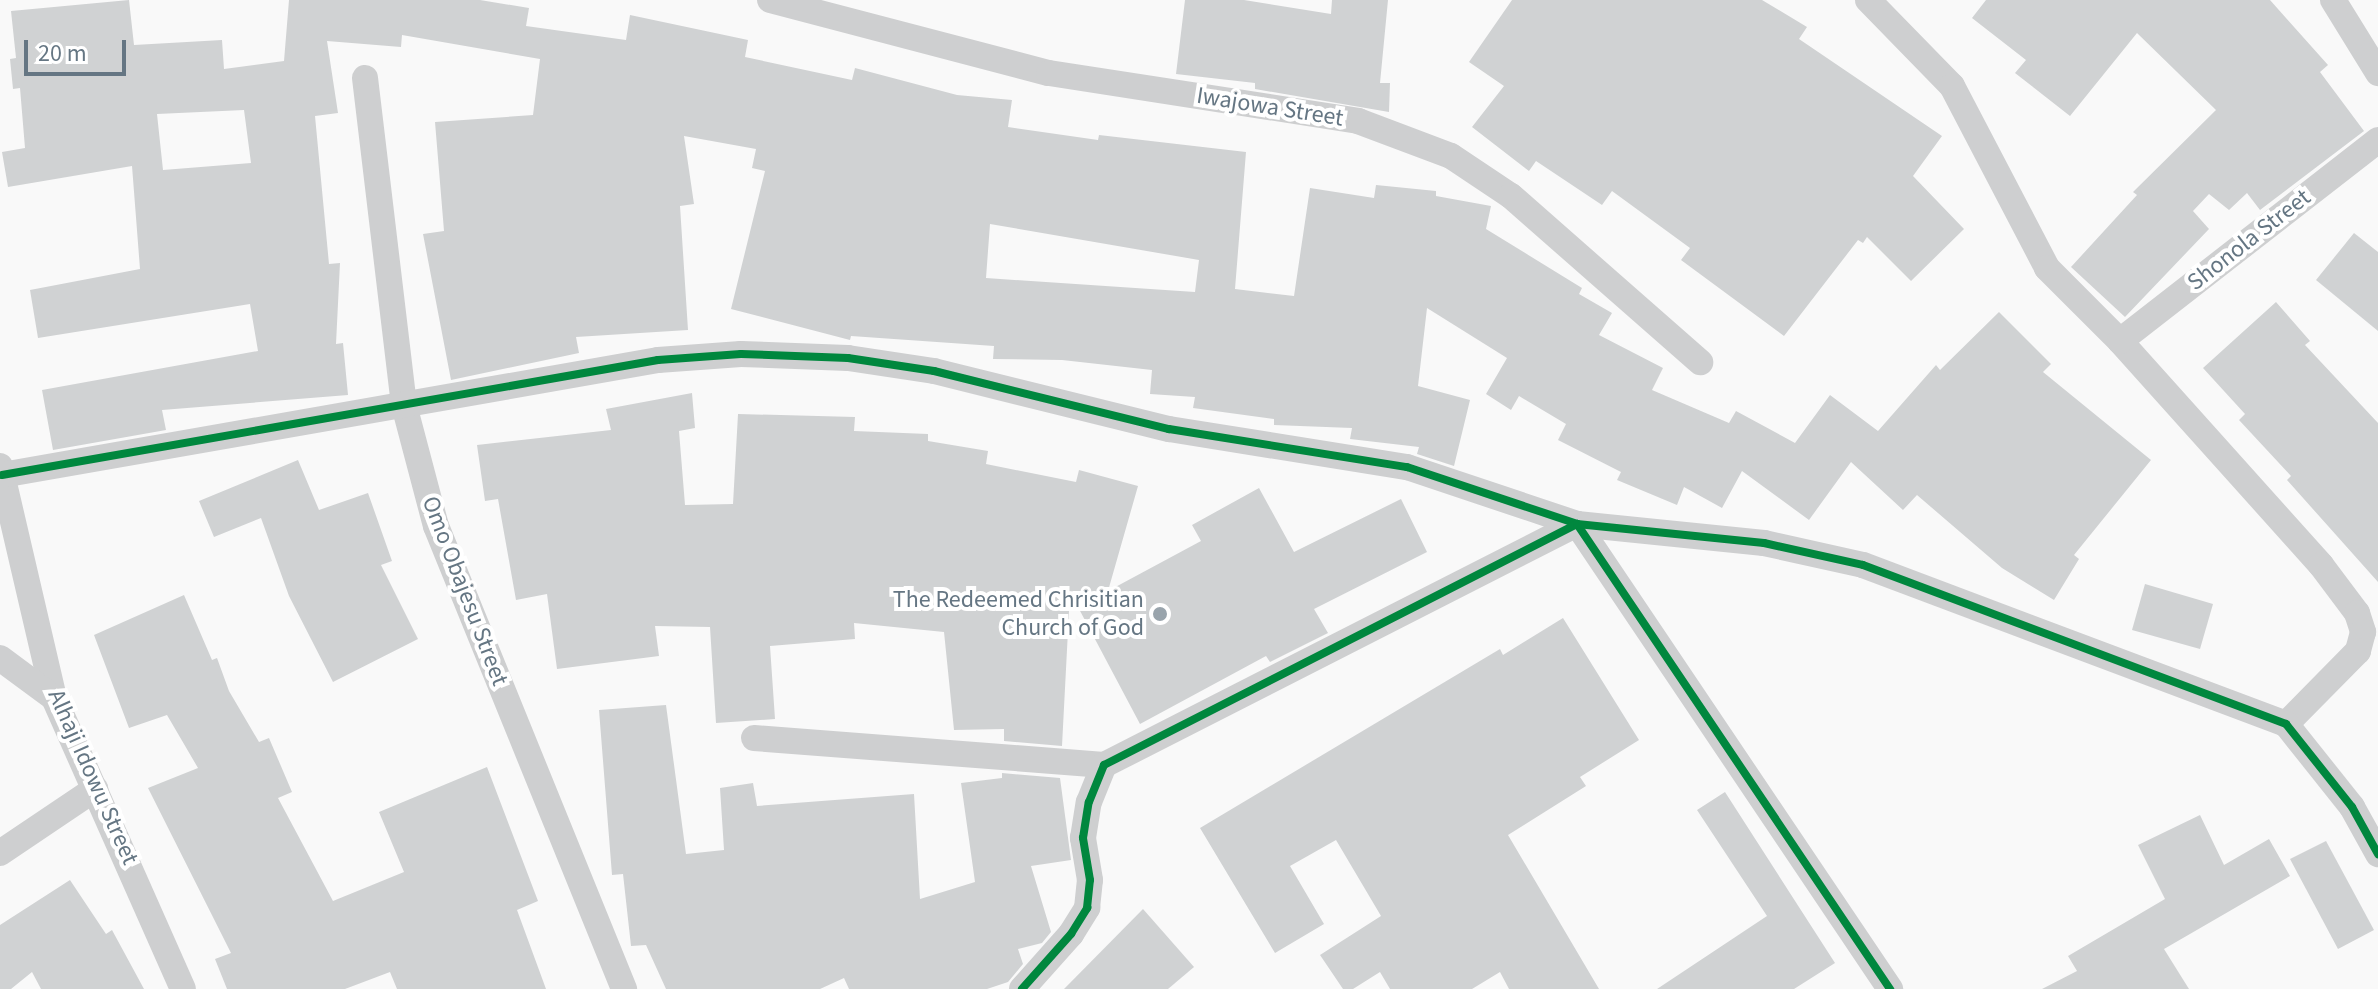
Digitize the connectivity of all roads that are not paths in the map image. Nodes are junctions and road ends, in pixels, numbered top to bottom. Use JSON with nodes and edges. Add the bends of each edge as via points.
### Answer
{"nodes":[{"id":1,"x":770,"y":0,"type":"edge"},
{"id":2,"x":1868,"y":0,"type":"edge"},
{"id":3,"x":2333,"y":0,"type":"edge"},
{"id":4,"x":2378,"y":73,"type":"edge"},
{"id":5,"x":365,"y":78,"type":"dead end"},
{"id":6,"x":2378,"y":140,"type":"edge"},
{"id":7,"x":2120,"y":341,"type":"junction"},
{"id":8,"x":1700,"y":362,"type":"dead end"},
{"id":9,"x":404,"y":405,"type":"junction"},
{"id":10,"x":1,"y":470,"type":"edge"},
{"id":11,"x":1577,"y":524,"type":"junction"},
{"id":12,"x":0,"y":658,"type":"edge"},
{"id":13,"x":54,"y":698,"type":"junction"},
{"id":14,"x":2286,"y":724,"type":"junction"},
{"id":15,"x":754,"y":738,"type":"dead end"},
{"id":16,"x":1104,"y":765,"type":"junction"},
{"id":17,"x":95,"y":789,"type":"junction"},
{"id":18,"x":0,"y":853,"type":"edge"},
{"id":19,"x":2378,"y":854,"type":"edge"},
{"id":20,"x":183,"y":989,"type":"edge"},
{"id":21,"x":624,"y":989,"type":"edge"},
{"id":22,"x":1022,"y":989,"type":"edge"},
{"id":23,"x":1890,"y":989,"type":"edge"}],
"edges":[{"from":1,"to":8,"type":"street","name":"Iwajowa Street","via":[[1049,73],[1358,121],[1451,156],[1511,196]]},
{"from":2,"to":7,"type":"street","via":[[1952,86],[2047,268]]},
{"from":3,"to":4,"type":"street"},
{"from":5,"to":9,"type":"street","name":"Omo Obajesu Street"},
{"from":6,"to":7,"type":"street","name":"Shonola Street"},
{"from":7,"to":14,"type":"street","via":[[2321,565],[2357,613],[2363,632],[2358,651]]},
{"from":9,"to":10,"type":"street"},
{"from":9,"to":11,"type":"street","via":[[658,360],[741,354],[848,358],[934,371],[1169,429],[1407,467]]},
{"from":9,"to":21,"type":"street","name":"Omo Obajesu Street","via":[[436,526]]},
{"from":10,"to":13,"type":"street","name":"Alhaji Idowu Street"},
{"from":11,"to":14,"type":"street","via":[[1764,543],[1863,565]]},
{"from":11,"to":16,"type":"street"},
{"from":11,"to":23,"type":"street"},
{"from":12,"to":13,"type":"street"},
{"from":13,"to":17,"type":"street","name":"Alhaji Idowu Street"},
{"from":14,"to":19,"type":"street","via":[[2352,807]]},
{"from":15,"to":16,"type":"street"},
{"from":16,"to":22,"type":"street","via":[[1089,802],[1083,838],[1090,880],[1087,908]]},
{"from":17,"to":18,"type":"street"},
{"from":17,"to":20,"type":"street","name":"Alhaji Idowu Street"}]}
